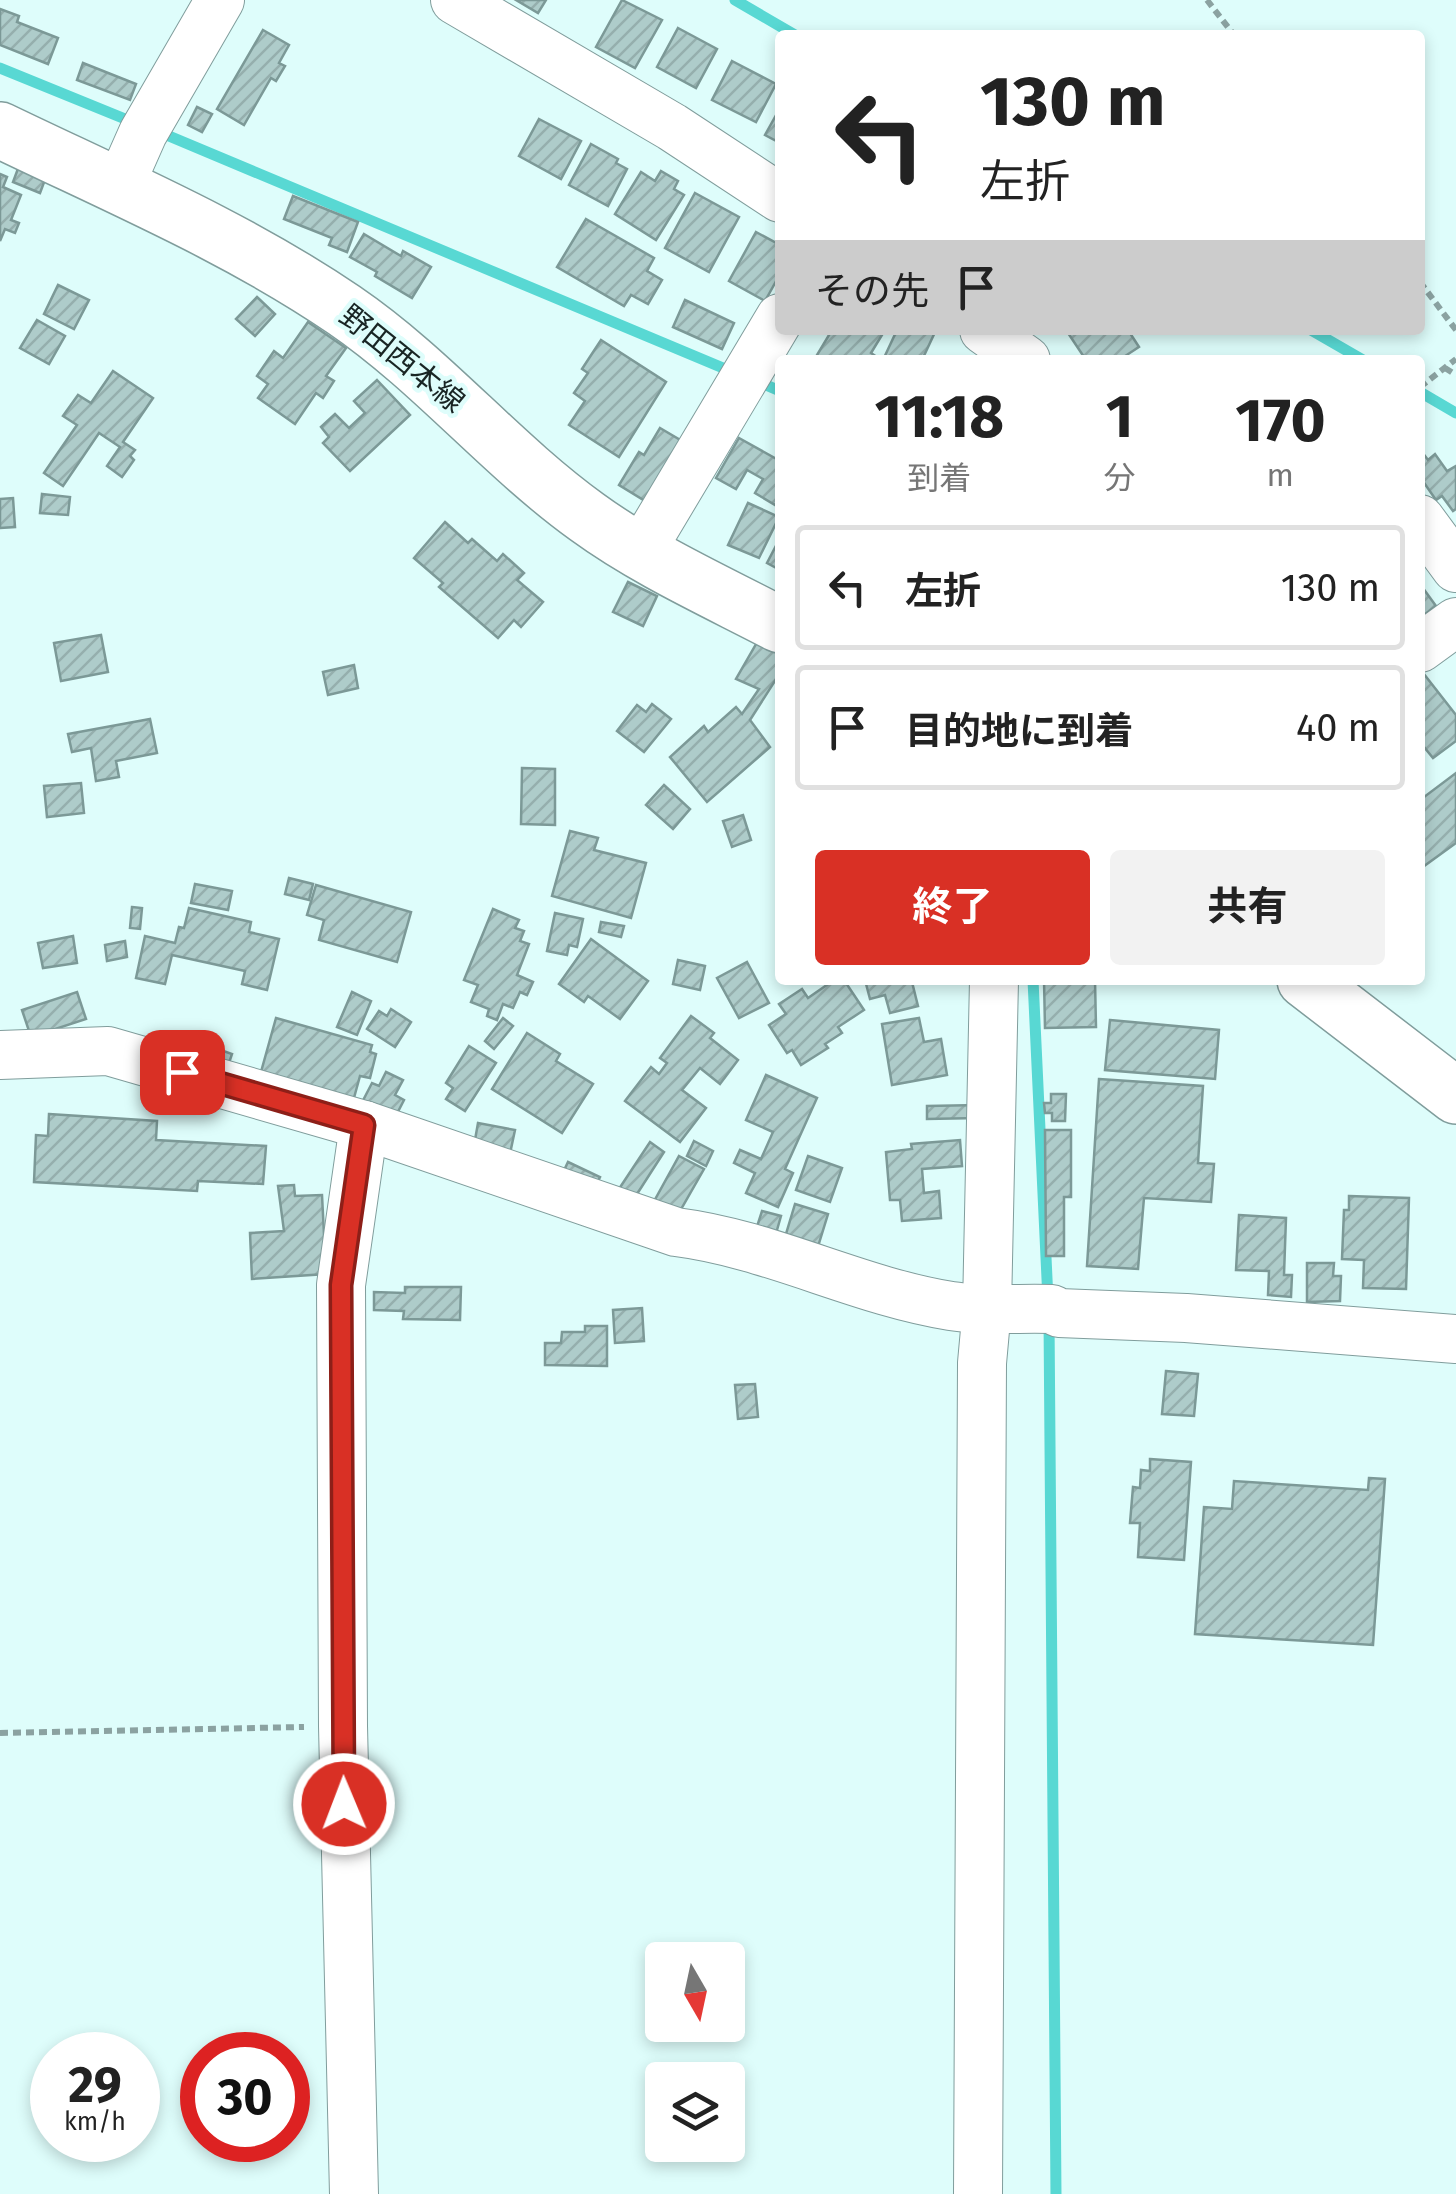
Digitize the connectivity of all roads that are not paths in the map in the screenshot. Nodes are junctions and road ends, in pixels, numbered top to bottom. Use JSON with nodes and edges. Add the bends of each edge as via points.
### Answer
{"nodes":[{"id":1,"x":220,"y":0,"type":"edge"},
{"id":2,"x":455,"y":0,"type":"edge"},
{"id":3,"x":0,"y":130,"type":"edge"},
{"id":4,"x":120,"y":185,"type":"junction"},
{"id":5,"x":775,"y":195,"type":"edge"},
{"id":6,"x":775,"y":327,"type":"edge"},
{"id":7,"x":991,"y":335,"type":"edge"},
{"id":8,"x":1019,"y":355,"type":"edge"},
{"id":9,"x":1425,"y":526,"type":"edge"},
{"id":10,"x":641,"y":551,"type":"junction"},
{"id":11,"x":1456,"y":568,"type":"edge"},
{"id":12,"x":775,"y":622,"type":"edge"},
{"id":13,"x":1456,"y":622,"type":"edge"},
{"id":14,"x":1425,"y":644,"type":"edge"},
{"id":15,"x":994,"y":985,"type":"edge"},
{"id":16,"x":1312,"y":985,"type":"edge"},
{"id":17,"x":0,"y":1054,"type":"edge"},
{"id":18,"x":1456,"y":1096,"type":"edge"},
{"id":19,"x":364,"y":1125,"type":"junction"},
{"id":20,"x":987,"y":1308,"type":"junction"},
{"id":21,"x":1456,"y":1339,"type":"edge"},
{"id":22,"x":354,"y":2194,"type":"edge"},
{"id":23,"x":978,"y":2194,"type":"edge"}],
"edges":[{"from":1,"to":4,"type":"street"},
{"from":2,"to":5,"type":"street","via":[[672,126]]},
{"from":3,"to":4,"type":"main road","name":"野田西本線"},
{"from":4,"to":10,"type":"main road","name":"野田西本線","via":[[287,272],[348,312],[586,516]]},
{"from":6,"to":10,"type":"street"},
{"from":7,"to":8,"type":"street"},
{"from":9,"to":11,"type":"street"},
{"from":10,"to":12,"type":"main road","name":"野田西本線"},
{"from":13,"to":14,"type":"street"},
{"from":15,"to":20,"type":"street"},
{"from":16,"to":18,"type":"main road"},
{"from":17,"to":19,"type":"street","via":[[108,1051]]},
{"from":19,"to":20,"type":"street","via":[[676,1232],[721,1238],[934,1302]]},
{"from":19,"to":22,"type":"street","via":[[341,1285],[342,1726]]},
{"from":20,"to":21,"type":"street"},
{"from":20,"to":23,"type":"street"}]}
